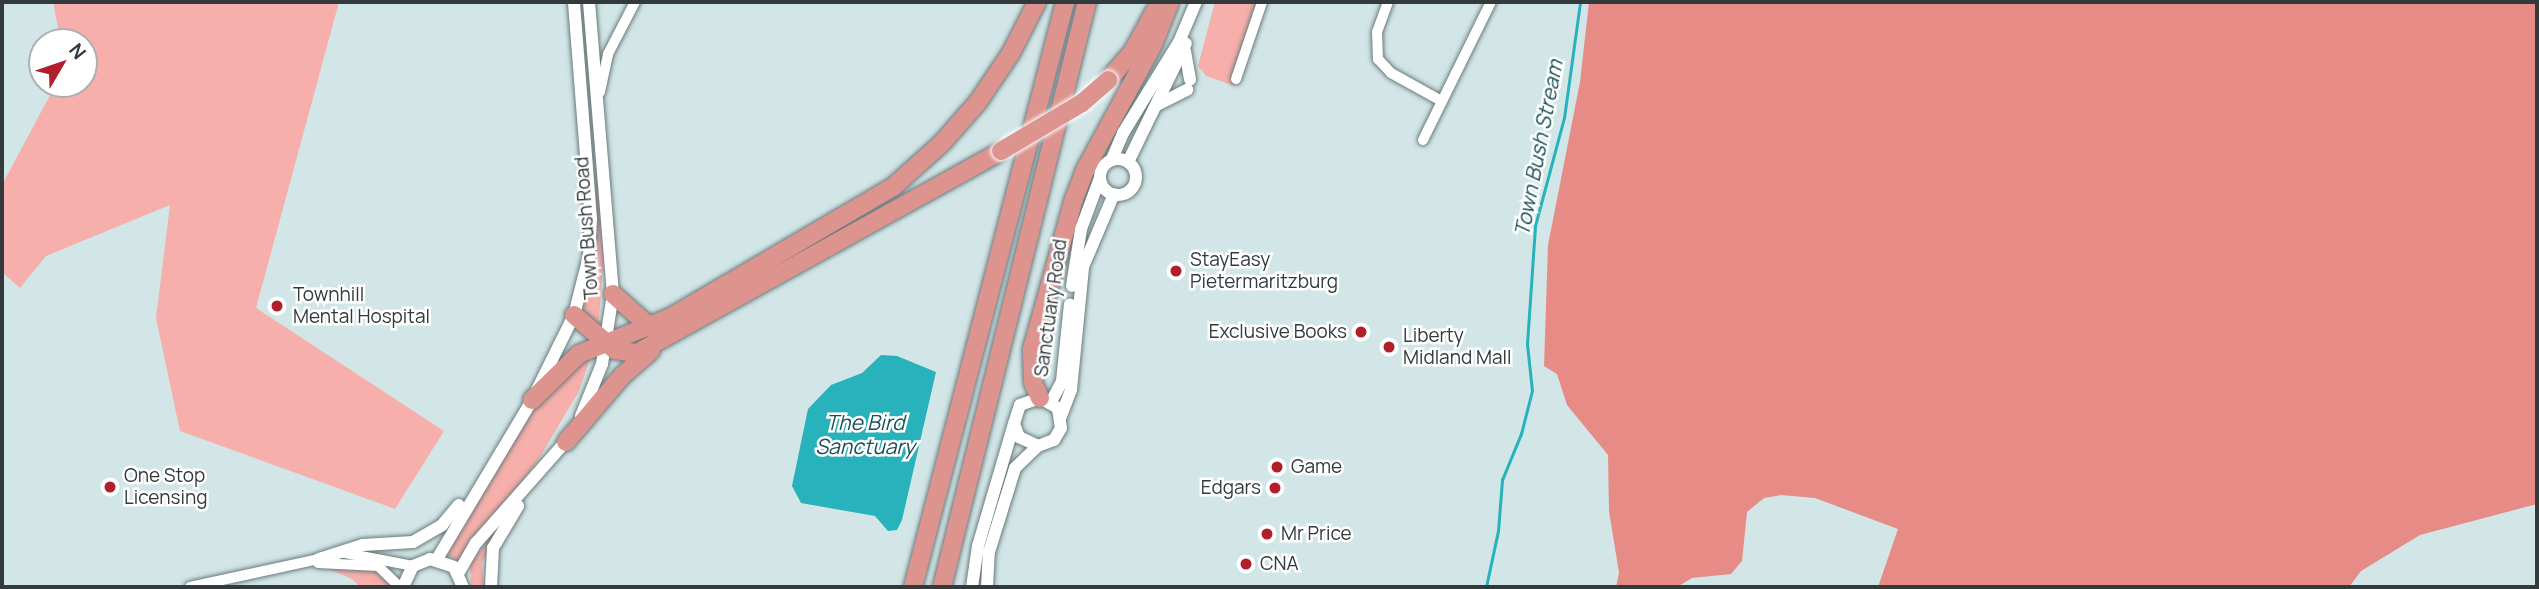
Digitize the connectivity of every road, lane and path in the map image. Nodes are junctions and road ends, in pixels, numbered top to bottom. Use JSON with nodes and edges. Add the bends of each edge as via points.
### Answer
{"nodes":[{"id":1,"x":589,"y":2,"type":"edge"},
{"id":2,"x":635,"y":2,"type":"edge"},
{"id":3,"x":1037,"y":2,"type":"edge"},
{"id":4,"x":1065,"y":2,"type":"edge"},
{"id":5,"x":1087,"y":2,"type":"edge"},
{"id":6,"x":1160,"y":2,"type":"edge"},
{"id":7,"x":1170,"y":2,"type":"edge"},
{"id":8,"x":1196,"y":2,"type":"edge"},
{"id":9,"x":1202,"y":2,"type":"edge"},
{"id":10,"x":1262,"y":2,"type":"edge"},
{"id":11,"x":1388,"y":2,"type":"edge"},
{"id":12,"x":1491,"y":2,"type":"edge"},
{"id":13,"x":575,"y":5,"type":"edge"},
{"id":14,"x":1184,"y":48,"type":"junction"},
{"id":15,"x":1236,"y":79,"type":"dead end"},
{"id":16,"x":1440,"y":100,"type":"junction"},
{"id":17,"x":599,"y":102,"type":"junction"},
{"id":18,"x":1153,"y":108,"type":"junction"},
{"id":19,"x":1423,"y":140,"type":"dead end"},
{"id":20,"x":1112,"y":159,"type":"junction"},
{"id":21,"x":1128,"y":162,"type":"junction"},
{"id":22,"x":1100,"y":178,"type":"junction"},
{"id":23,"x":1114,"y":194,"type":"junction"},
{"id":24,"x":613,"y":294,"type":"junction"},
{"id":25,"x":574,"y":314,"type":"junction"},
{"id":26,"x":651,"y":328,"type":"junction"},
{"id":27,"x":673,"y":335,"type":"junction"},
{"id":28,"x":607,"y":341,"type":"junction"},
{"id":29,"x":532,"y":400,"type":"junction"},
{"id":30,"x":1045,"y":400,"type":"junction"},
{"id":31,"x":1061,"y":416,"type":"junction"},
{"id":32,"x":1014,"y":424,"type":"junction"},
{"id":33,"x":566,"y":442,"type":"junction"},
{"id":34,"x":1038,"y":446,"type":"junction"},
{"id":35,"x":479,"y":483,"type":"junction"},
{"id":36,"x":524,"y":493,"type":"junction"},
{"id":37,"x":318,"y":559,"type":"junction"},
{"id":38,"x":437,"y":559,"type":"junction"},
{"id":39,"x":296,"y":564,"type":"junction"},
{"id":40,"x":413,"y":566,"type":"junction"},
{"id":41,"x":459,"y":572,"type":"junction"},
{"id":42,"x":190,"y":587,"type":"edge"},
{"id":43,"x":401,"y":587,"type":"edge"},
{"id":44,"x":463,"y":587,"type":"edge"},
{"id":45,"x":491,"y":587,"type":"edge"},
{"id":46,"x":913,"y":587,"type":"edge"},
{"id":47,"x":942,"y":587,"type":"edge"},
{"id":48,"x":969,"y":587,"type":"edge"},
{"id":49,"x":987,"y":587,"type":"edge"}],
"edges":[{"from":1,"to":17,"type":"street","name":"Town Bush Road"},
{"from":2,"to":17,"type":"street","via":[[608,54]]},
{"from":3,"to":26,"type":"highway","via":[[1011,53],[978,102],[908,173],[806,240]]},
{"from":4,"to":46,"type":"highway"},
{"from":5,"to":47,"type":"highway"},
{"from":6,"to":27,"type":"highway","bridge":true,"via":[[1133,51],[1082,103]]},
{"from":7,"to":30,"type":"highway","via":[[1153,45],[1074,199],[1032,349],[1033,382]]},
{"from":8,"to":20,"type":"street"},
{"from":9,"to":14,"type":"street"},
{"from":10,"to":15,"type":"street"},
{"from":11,"to":16,"type":"street","via":[[1377,32],[1378,59],[1391,73]]},
{"from":12,"to":16,"type":"street"},
{"from":13,"to":25,"type":"street","name":"Town Bush Road","via":[[591,219],[589,256]]},
{"from":14,"to":18,"type":"street"},
{"from":14,"to":18,"type":"street","via":[[1189,85]]},
{"from":16,"to":19,"type":"street"},
{"from":17,"to":24,"type":"street","name":"Town Bush Road"},
{"from":18,"to":21,"type":"street"},
{"from":20,"to":21,"type":"street"},
{"from":20,"to":22,"type":"street"},
{"from":21,"to":23,"type":"street","via":[[1136,173],[1135,184],[1126,193]]},
{"from":22,"to":23,"type":"street"},
{"from":22,"to":30,"type":"street","name":"Sanctuary Road","via":[[1077,247],[1063,374]]},
{"from":23,"to":31,"type":"street","name":"Sanctuary Road","via":[[1083,267],[1072,390]]},
{"from":24,"to":26,"type":"highway"},
{"from":24,"to":28,"type":"street","name":"Town Bush Road"},
{"from":25,"to":28,"type":"highway"},
{"from":25,"to":29,"type":"street","name":"Town Bush Road"},
{"from":26,"to":28,"type":"highway"},
{"from":27,"to":28,"type":"highway","via":[[629,354],[615,350]]},
{"from":27,"to":33,"type":"highway","via":[[632,366]]},
{"from":28,"to":29,"type":"highway","via":[[564,365]]},
{"from":28,"to":33,"type":"street","name":"Town Bush Road","via":[[586,408]]},
{"from":29,"to":35,"type":"street","name":"Town Bush Road"},
{"from":30,"to":31,"type":"street"},
{"from":30,"to":32,"type":"street","via":[[1020,405]]},
{"from":31,"to":34,"type":"street","via":[[1059,434]]},
{"from":32,"to":34,"type":"street","via":[[1019,437]]},
{"from":32,"to":48,"type":"street"},
{"from":33,"to":36,"type":"street","name":"Town Bush Road"},
{"from":34,"to":49,"type":"street","via":[[1015,468],[1009,484],[989,552]]},
{"from":35,"to":37,"type":"street","via":[[428,535],[397,545],[341,549]]},
{"from":35,"to":38,"type":"street","name":"Town Bush Road"},
{"from":36,"to":41,"type":"street","name":"Town Bush Road","via":[[476,543]]},
{"from":36,"to":45,"type":"street","via":[[494,548]]},
{"from":37,"to":39,"type":"street"},
{"from":37,"to":40,"type":"street","via":[[366,554]]},
{"from":38,"to":40,"type":"street"},
{"from":38,"to":41,"type":"street"},
{"from":39,"to":42,"type":"street"},
{"from":39,"to":43,"type":"street","via":[[367,563],[384,569]]},
{"from":40,"to":43,"type":"street"},
{"from":41,"to":44,"type":"street"}]}
